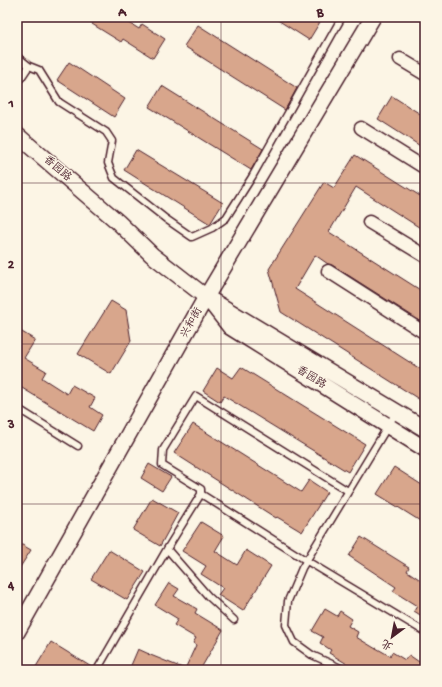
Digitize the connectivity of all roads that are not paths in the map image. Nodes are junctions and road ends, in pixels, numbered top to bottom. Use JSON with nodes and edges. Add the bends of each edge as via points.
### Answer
{"nodes":[{"id":1,"x":342,"y":17,"type":"edge"},
{"id":2,"x":373,"y":17,"type":"edge"},
{"id":3,"x":17,"y":58,"type":"edge"},
{"id":4,"x":400,"y":59,"type":"dead end"},
{"id":5,"x":29,"y":66,"type":"junction"},
{"id":6,"x":425,"y":74,"type":"edge"},
{"id":7,"x":21,"y":78,"type":"dead end"},
{"id":8,"x":361,"y":128,"type":"dead end"},
{"id":9,"x":17,"y":135,"type":"edge"},
{"id":10,"x":425,"y":168,"type":"edge"},
{"id":11,"x":369,"y":222,"type":"dead end"},
{"id":12,"x":425,"y":256,"type":"edge"},
{"id":13,"x":328,"y":271,"type":"dead end"},
{"id":14,"x":206,"y":297,"type":"junction"},
{"id":15,"x":425,"y":333,"type":"edge"},
{"id":16,"x":17,"y":408,"type":"edge"},
{"id":17,"x":397,"y":411,"type":"junction"},
{"id":18,"x":425,"y":429,"type":"edge"},
{"id":19,"x":78,"y":446,"type":"dead end"},
{"id":20,"x":425,"y":449,"type":"edge"},
{"id":21,"x":348,"y":491,"type":"junction"},
{"id":22,"x":201,"y":494,"type":"junction"},
{"id":23,"x":167,"y":549,"type":"junction"},
{"id":24,"x":307,"y":561,"type":"junction"},
{"id":25,"x":234,"y":620,"type":"dead end"},
{"id":26,"x":17,"y":632,"type":"edge"},
{"id":27,"x":425,"y":632,"type":"edge"},
{"id":28,"x":97,"y":670,"type":"edge"},
{"id":29,"x":345,"y":670,"type":"edge"}],
"edges":[{"from":1,"to":5,"type":"lane","via":[[252,177],[226,218],[192,237],[114,178],[108,163],[112,141],[106,132],[59,102],[39,70]]},
{"from":2,"to":14,"type":"street","name":"兴和街"},
{"from":3,"to":5,"type":"lane"},
{"from":4,"to":6,"type":"street"},
{"from":5,"to":7,"type":"lane"},
{"from":8,"to":10,"type":"street"},
{"from":9,"to":14,"type":"street","name":"香园路","via":[[152,254]]},
{"from":11,"to":12,"type":"street"},
{"from":13,"to":15,"type":"street"},
{"from":14,"to":17,"type":"street","name":"香园路"},
{"from":14,"to":20,"type":"street","name":"香园路","via":[[230,327]]},
{"from":14,"to":26,"type":"street","name":"兴和街"},
{"from":16,"to":19,"type":"lane"},
{"from":17,"to":18,"type":"street","name":"香园路"},
{"from":17,"to":21,"type":"lane"},
{"from":21,"to":22,"type":"lane","via":[[196,396],[163,450],[162,465],[201,489]]},
{"from":21,"to":24,"type":"lane"},
{"from":22,"to":23,"type":"lane"},
{"from":22,"to":24,"type":"lane"},
{"from":23,"to":25,"type":"lane","via":[[208,596]]},
{"from":23,"to":28,"type":"lane"},
{"from":24,"to":27,"type":"lane"},
{"from":24,"to":29,"type":"lane","via":[[288,601],[286,626],[294,642],[312,655]]}]}
